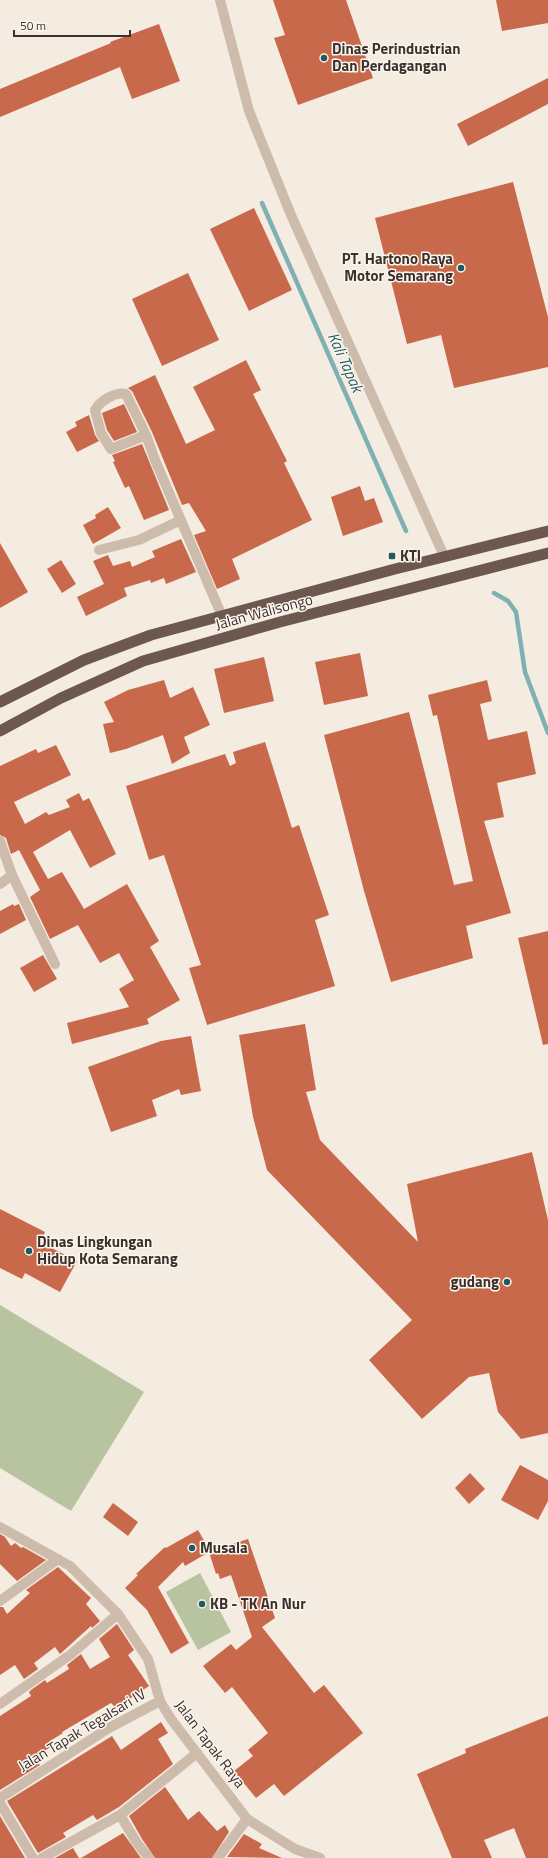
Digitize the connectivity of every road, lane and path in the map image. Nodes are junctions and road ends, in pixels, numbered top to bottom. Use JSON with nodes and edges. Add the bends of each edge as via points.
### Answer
{"nodes":[{"id":1,"x":220,"y":0,"type":"edge"},
{"id":2,"x":146,"y":435,"type":"junction"},
{"id":3,"x":181,"y":520,"type":"junction"},
{"id":4,"x":548,"y":531,"type":"edge"},
{"id":5,"x":98,"y":550,"type":"dead end"},
{"id":6,"x":548,"y":553,"type":"edge"},
{"id":7,"x":444,"y":556,"type":"junction"},
{"id":8,"x":222,"y":616,"type":"junction"},
{"id":9,"x":0,"y":702,"type":"edge"},
{"id":10,"x":0,"y":731,"type":"edge"},
{"id":11,"x":0,"y":841,"type":"edge"},
{"id":12,"x":12,"y":875,"type":"junction"},
{"id":13,"x":0,"y":884,"type":"edge"},
{"id":14,"x":55,"y":964,"type":"dead end"},
{"id":15,"x":0,"y":1526,"type":"edge"},
{"id":16,"x":58,"y":1559,"type":"junction"},
{"id":17,"x":0,"y":1601,"type":"edge"},
{"id":18,"x":118,"y":1614,"type":"junction"},
{"id":19,"x":160,"y":1701,"type":"junction"},
{"id":20,"x":0,"y":1704,"type":"edge"},
{"id":21,"x":197,"y":1753,"type":"junction"},
{"id":22,"x":0,"y":1798,"type":"edge"},
{"id":23,"x":0,"y":1803,"type":"edge"},
{"id":24,"x":120,"y":1815,"type":"junction"},
{"id":25,"x":247,"y":1819,"type":"junction"},
{"id":26,"x":33,"y":1858,"type":"edge"},
{"id":27,"x":42,"y":1858,"type":"edge"},
{"id":28,"x":149,"y":1858,"type":"edge"},
{"id":29,"x":218,"y":1858,"type":"edge"},
{"id":30,"x":320,"y":1858,"type":"edge"}],
"edges":[{"from":1,"to":7,"type":"street","via":[[249,111],[291,215]]},
{"from":2,"to":2,"type":"street","via":[[126,394],[117,394],[95,410],[101,433],[110,448]]},
{"from":2,"to":3,"type":"street"},
{"from":3,"to":5,"type":"street","via":[[139,540]]},
{"from":3,"to":8,"type":"street"},
{"from":4,"to":7,"type":"highway","name":"Jalan Walisongo"},
{"from":6,"to":10,"type":"highway","name":"Jalan Walisongo","via":[[288,620],[144,661],[61,698]]},
{"from":7,"to":8,"type":"highway","name":"Jalan Walisongo"},
{"from":8,"to":9,"type":"highway","name":"Jalan Walisongo","via":[[151,635],[84,660]]},
{"from":11,"to":12,"type":"street"},
{"from":12,"to":13,"type":"street"},
{"from":12,"to":14,"type":"street"},
{"from":15,"to":16,"type":"street","name":"Jalan Tapak Raya"},
{"from":16,"to":17,"type":"street"},
{"from":16,"to":18,"type":"street","name":"Jalan Tapak Raya","via":[[70,1566]]},
{"from":18,"to":19,"type":"street","name":"Jalan Tapak Raya","via":[[148,1659]]},
{"from":18,"to":20,"type":"street","via":[[70,1655]]},
{"from":19,"to":21,"type":"street","name":"Jalan Tapak Raya"},
{"from":19,"to":22,"type":"street","name":"Jalan Tapak Tegalsari IV","via":[[109,1728]]},
{"from":21,"to":24,"type":"street"},
{"from":21,"to":25,"type":"street","name":"Jalan Tapak Raya"},
{"from":23,"to":26,"type":"street"},
{"from":24,"to":27,"type":"street"},
{"from":24,"to":28,"type":"street"},
{"from":25,"to":29,"type":"street"},
{"from":25,"to":30,"type":"street","name":"Jalan Tapak Raya","via":[[295,1849]]}]}
